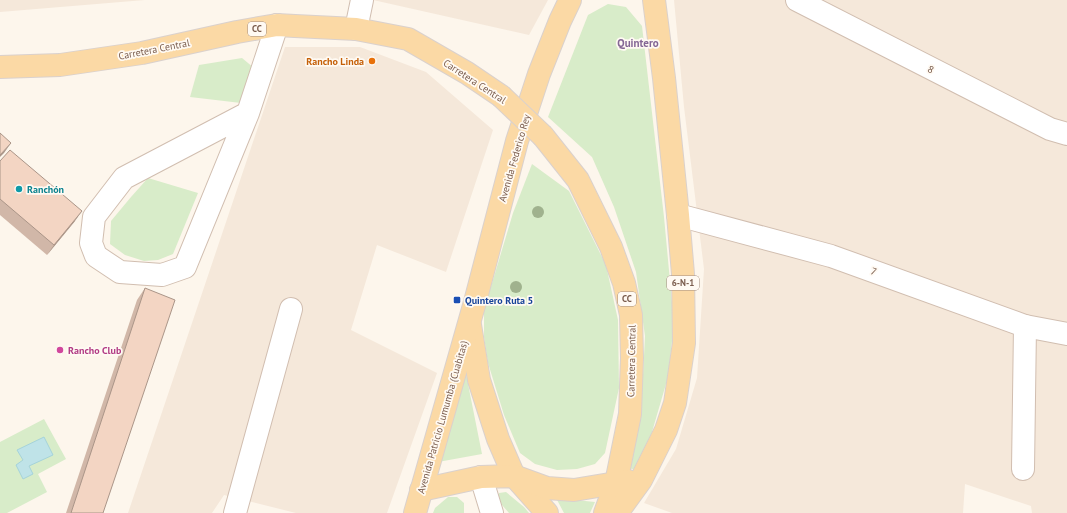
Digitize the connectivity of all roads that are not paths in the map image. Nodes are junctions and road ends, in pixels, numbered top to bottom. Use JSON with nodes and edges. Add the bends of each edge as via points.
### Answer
{"nodes":[{"id":1,"x":362,"y":0,"type":"edge"},
{"id":2,"x":570,"y":0,"type":"edge"},
{"id":3,"x":582,"y":0,"type":"edge"},
{"id":4,"x":637,"y":0,"type":"edge"},
{"id":5,"x":797,"y":0,"type":"edge"},
{"id":6,"x":655,"y":9,"type":"edge"},
{"id":7,"x":560,"y":21,"type":"junction"},
{"id":8,"x":277,"y":25,"type":"junction"},
{"id":9,"x":356,"y":30,"type":"junction"},
{"id":10,"x":0,"y":67,"type":"edge"},
{"id":11,"x":248,"y":113,"type":"junction"},
{"id":12,"x":1067,"y":134,"type":"edge"},
{"id":13,"x":678,"y":215,"type":"junction"},
{"id":14,"x":291,"y":309,"type":"dead end"},
{"id":15,"x":469,"y":320,"type":"junction"},
{"id":16,"x":1025,"y":326,"type":"junction"},
{"id":17,"x":1067,"y":334,"type":"edge"},
{"id":18,"x":1023,"y":469,"type":"dead end"},
{"id":19,"x":514,"y":476,"type":"junction"},
{"id":20,"x":481,"y":477,"type":"junction"},
{"id":21,"x":641,"y":480,"type":"junction"},
{"id":22,"x":616,"y":483,"type":"junction"},
{"id":23,"x":421,"y":490,"type":"junction"},
{"id":24,"x":235,"y":513,"type":"edge"},
{"id":25,"x":415,"y":513,"type":"edge"},
{"id":26,"x":492,"y":513,"type":"edge"},
{"id":27,"x":546,"y":513,"type":"edge"},
{"id":28,"x":605,"y":513,"type":"edge"},
{"id":29,"x":617,"y":513,"type":"edge"}],
"edges":[{"from":1,"to":9,"type":"street"},
{"from":2,"to":7,"type":"main road","name":"Avenida Federico Rey"},
{"from":3,"to":7,"type":"main road"},
{"from":4,"to":6,"type":"main road"},
{"from":5,"to":12,"type":"street","name":"8","via":[[1050,129]]},
{"from":6,"to":13,"type":"main road","number":"6-N-1"},
{"from":7,"to":15,"type":"main road","name":"Avenida Federico Rey","via":[[517,141]]},
{"from":8,"to":9,"type":"main road","name":"Carretera Central","number":"CC"},
{"from":8,"to":10,"type":"main road","name":"Carretera Central","number":"CC","via":[[142,53],[60,65]]},
{"from":8,"to":11,"type":"street"},
{"from":9,"to":22,"type":"main road","name":"Carretera Central","number":"CC","bridge":true,"via":[[408,39],[467,73],[501,96],[543,136],[578,180],[611,247],[624,283],[631,315],[630,414]]},
{"from":11,"to":11,"type":"street","via":[[185,267],[162,275],[120,272],[96,256],[91,243],[94,217],[124,178]]},
{"from":13,"to":16,"type":"street","name":"7","via":[[831,256]]},
{"from":13,"to":21,"type":"main road","number":"6-N-1","via":[[683,274],[684,343],[675,403],[666,430]]},
{"from":14,"to":24,"type":"street"},
{"from":15,"to":19,"type":"main road","via":[[480,380],[498,439]]},
{"from":15,"to":23,"type":"main road","name":"Avenida Patricio Lumumba (Cuabitas)"},
{"from":16,"to":17,"type":"street","name":"7"},
{"from":16,"to":18,"type":"street"},
{"from":19,"to":20,"type":"main road"},
{"from":19,"to":22,"type":"main road","via":[[547,488],[574,490]]},
{"from":19,"to":27,"type":"main road"},
{"from":20,"to":23,"type":"main road"},
{"from":20,"to":26,"type":"street"},
{"from":21,"to":22,"type":"main road"},
{"from":21,"to":29,"type":"main road"},
{"from":22,"to":28,"type":"main road","name":"Carretera Central","number":"CC"},
{"from":23,"to":25,"type":"main road","name":"Avenida Patricio Lumumba (Cuabitas)"}]}
